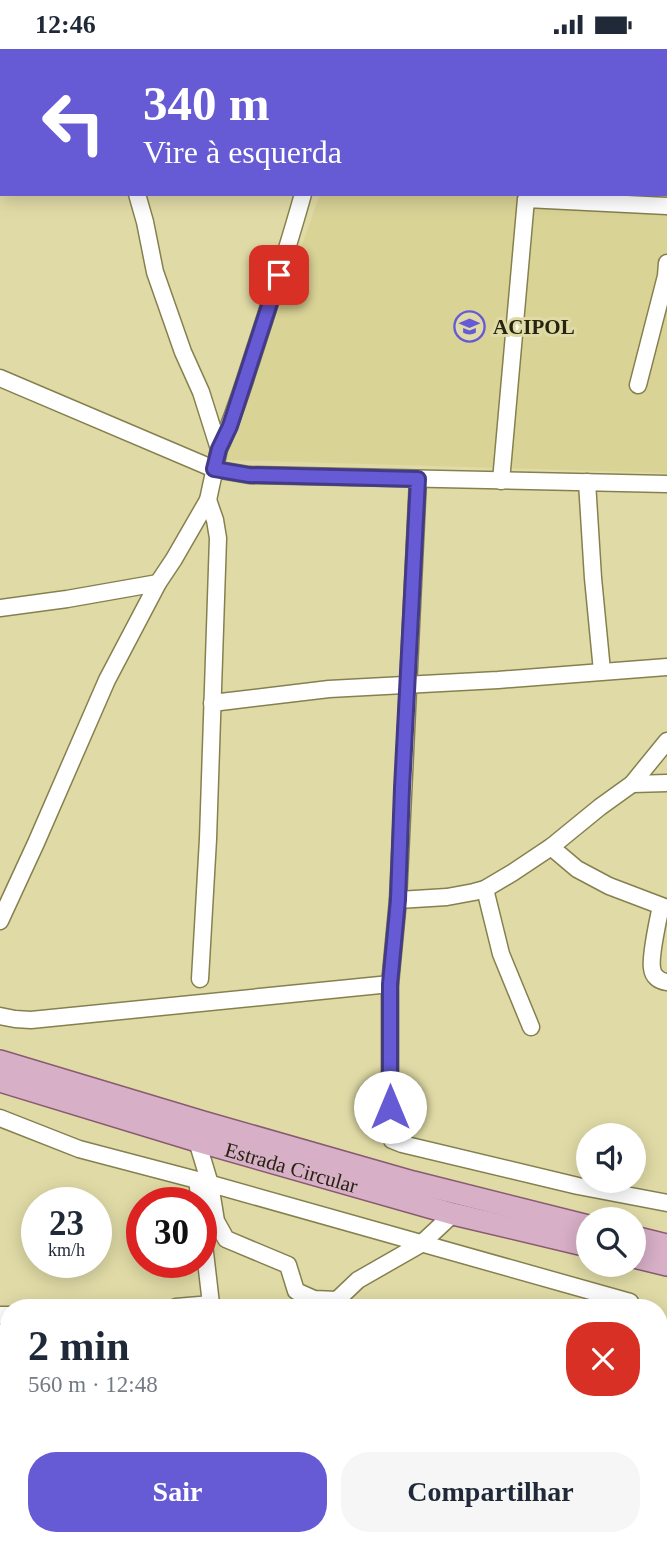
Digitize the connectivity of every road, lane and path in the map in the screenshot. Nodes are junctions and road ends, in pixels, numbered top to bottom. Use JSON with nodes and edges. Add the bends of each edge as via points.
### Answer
{"nodes":[{"id":1,"x":138,"y":196,"type":"edge"},
{"id":2,"x":302,"y":196,"type":"edge"},
{"id":3,"x":526,"y":196,"type":"edge"},
{"id":4,"x":667,"y":206,"type":"edge"},
{"id":5,"x":667,"y":263,"type":"edge"},
{"id":6,"x":0,"y":378,"type":"edge"},
{"id":7,"x":638,"y":386,"type":"dead end"},
{"id":8,"x":219,"y":449,"type":"junction"},
{"id":9,"x":214,"y":469,"type":"junction"},
{"id":10,"x":418,"y":479,"type":"junction"},
{"id":11,"x":501,"y":481,"type":"junction"},
{"id":12,"x":587,"y":482,"type":"junction"},
{"id":13,"x":667,"y":484,"type":"edge"},
{"id":14,"x":208,"y":500,"type":"junction"},
{"id":15,"x":158,"y":583,"type":"junction"},
{"id":16,"x":0,"y":608,"type":"edge"},
{"id":17,"x":667,"y":667,"type":"edge"},
{"id":18,"x":602,"y":671,"type":"junction"},
{"id":19,"x":407,"y":685,"type":"junction"},
{"id":20,"x":212,"y":703,"type":"junction"},
{"id":21,"x":667,"y":741,"type":"edge"},
{"id":22,"x":667,"y":783,"type":"edge"},
{"id":23,"x":632,"y":784,"type":"junction"},
{"id":24,"x":551,"y":847,"type":"junction"},
{"id":25,"x":485,"y":889,"type":"junction"},
{"id":26,"x":398,"y":900,"type":"junction"},
{"id":27,"x":664,"y":907,"type":"edge"},
{"id":28,"x":0,"y":921,"type":"edge"},
{"id":29,"x":200,"y":979,"type":"dead end"},
{"id":30,"x":667,"y":982,"type":"edge"},
{"id":31,"x":390,"y":984,"type":"junction"},
{"id":32,"x":0,"y":1016,"type":"edge"},
{"id":33,"x":531,"y":1027,"type":"dead end"},
{"id":34,"x":0,"y":1061,"type":"edge"},
{"id":35,"x":0,"y":1081,"type":"edge"},
{"id":36,"x":0,"y":1118,"type":"edge"},
{"id":37,"x":197,"y":1142,"type":"junction"},
{"id":38,"x":204,"y":1182,"type":"junction"},
{"id":39,"x":203,"y":1187,"type":"edge"},
{"id":40,"x":667,"y":1202,"type":"edge"},
{"id":41,"x":453,"y":1214,"type":"junction"},
{"id":42,"x":576,"y":1223,"type":"edge"},
{"id":43,"x":646,"y":1240,"type":"edge"},
{"id":44,"x":576,"y":1243,"type":"edge"},
{"id":45,"x":421,"y":1244,"type":"junction"},
{"id":46,"x":667,"y":1245,"type":"edge"},
{"id":47,"x":646,"y":1260,"type":"edge"},
{"id":48,"x":667,"y":1265,"type":"edge"},
{"id":49,"x":208,"y":1278,"type":"edge"},
{"id":50,"x":210,"y":1299,"type":"edge"},
{"id":51,"x":314,"y":1299,"type":"edge"},
{"id":52,"x":338,"y":1299,"type":"edge"},
{"id":53,"x":619,"y":1299,"type":"edge"}],
"edges":[{"from":1,"to":8,"type":"street","via":[[155,272]]},
{"from":2,"to":8,"type":"street"},
{"from":3,"to":4,"type":"street"},
{"from":3,"to":11,"type":"street"},
{"from":5,"to":7,"type":"street"},
{"from":6,"to":9,"type":"street"},
{"from":8,"to":9,"type":"street"},
{"from":9,"to":10,"type":"street","via":[[249,475]]},
{"from":9,"to":14,"type":"street"},
{"from":10,"to":11,"type":"street"},
{"from":10,"to":19,"type":"street"},
{"from":11,"to":12,"type":"street"},
{"from":12,"to":13,"type":"street"},
{"from":12,"to":18,"type":"street"},
{"from":14,"to":15,"type":"street"},
{"from":14,"to":20,"type":"street","via":[[218,538]]},
{"from":15,"to":16,"type":"street"},
{"from":15,"to":28,"type":"street","via":[[107,680]]},
{"from":17,"to":18,"type":"street"},
{"from":18,"to":19,"type":"street"},
{"from":19,"to":20,"type":"street"},
{"from":19,"to":26,"type":"street"},
{"from":20,"to":29,"type":"street"},
{"from":21,"to":23,"type":"street"},
{"from":22,"to":23,"type":"street"},
{"from":23,"to":24,"type":"street"},
{"from":24,"to":25,"type":"street"},
{"from":24,"to":27,"type":"street","via":[[577,869]]},
{"from":25,"to":26,"type":"street"},
{"from":25,"to":33,"type":"street","via":[[501,954]]},
{"from":26,"to":31,"type":"street"},
{"from":27,"to":30,"type":"street","via":[[651,965],[655,977]]},
{"from":31,"to":32,"type":"street","via":[[31,1020]]},
{"from":31,"to":40,"type":"street","via":[[393,1140],[578,1186]]},
{"from":34,"to":42,"type":"main road","name":"Estrada Circular","via":[[413,1182]]},
{"from":35,"to":37,"type":"main road","name":"Estrada Circular"},
{"from":36,"to":38,"type":"street","via":[[79,1149]]},
{"from":37,"to":38,"type":"street"},
{"from":37,"to":41,"type":"main road","name":"Estrada Circular"},
{"from":38,"to":39,"type":"street"},
{"from":38,"to":45,"type":"street"},
{"from":38,"to":51,"type":"street","via":[[226,1239],[288,1265],[296,1291]]},
{"from":41,"to":44,"type":"main road","name":"Estrada Circular"},
{"from":41,"to":45,"type":"street"},
{"from":43,"to":46,"type":"main road"},
{"from":45,"to":52,"type":"street","via":[[358,1280]]},
{"from":45,"to":53,"type":"street"},
{"from":47,"to":48,"type":"main road"},
{"from":49,"to":50,"type":"street"}]}
